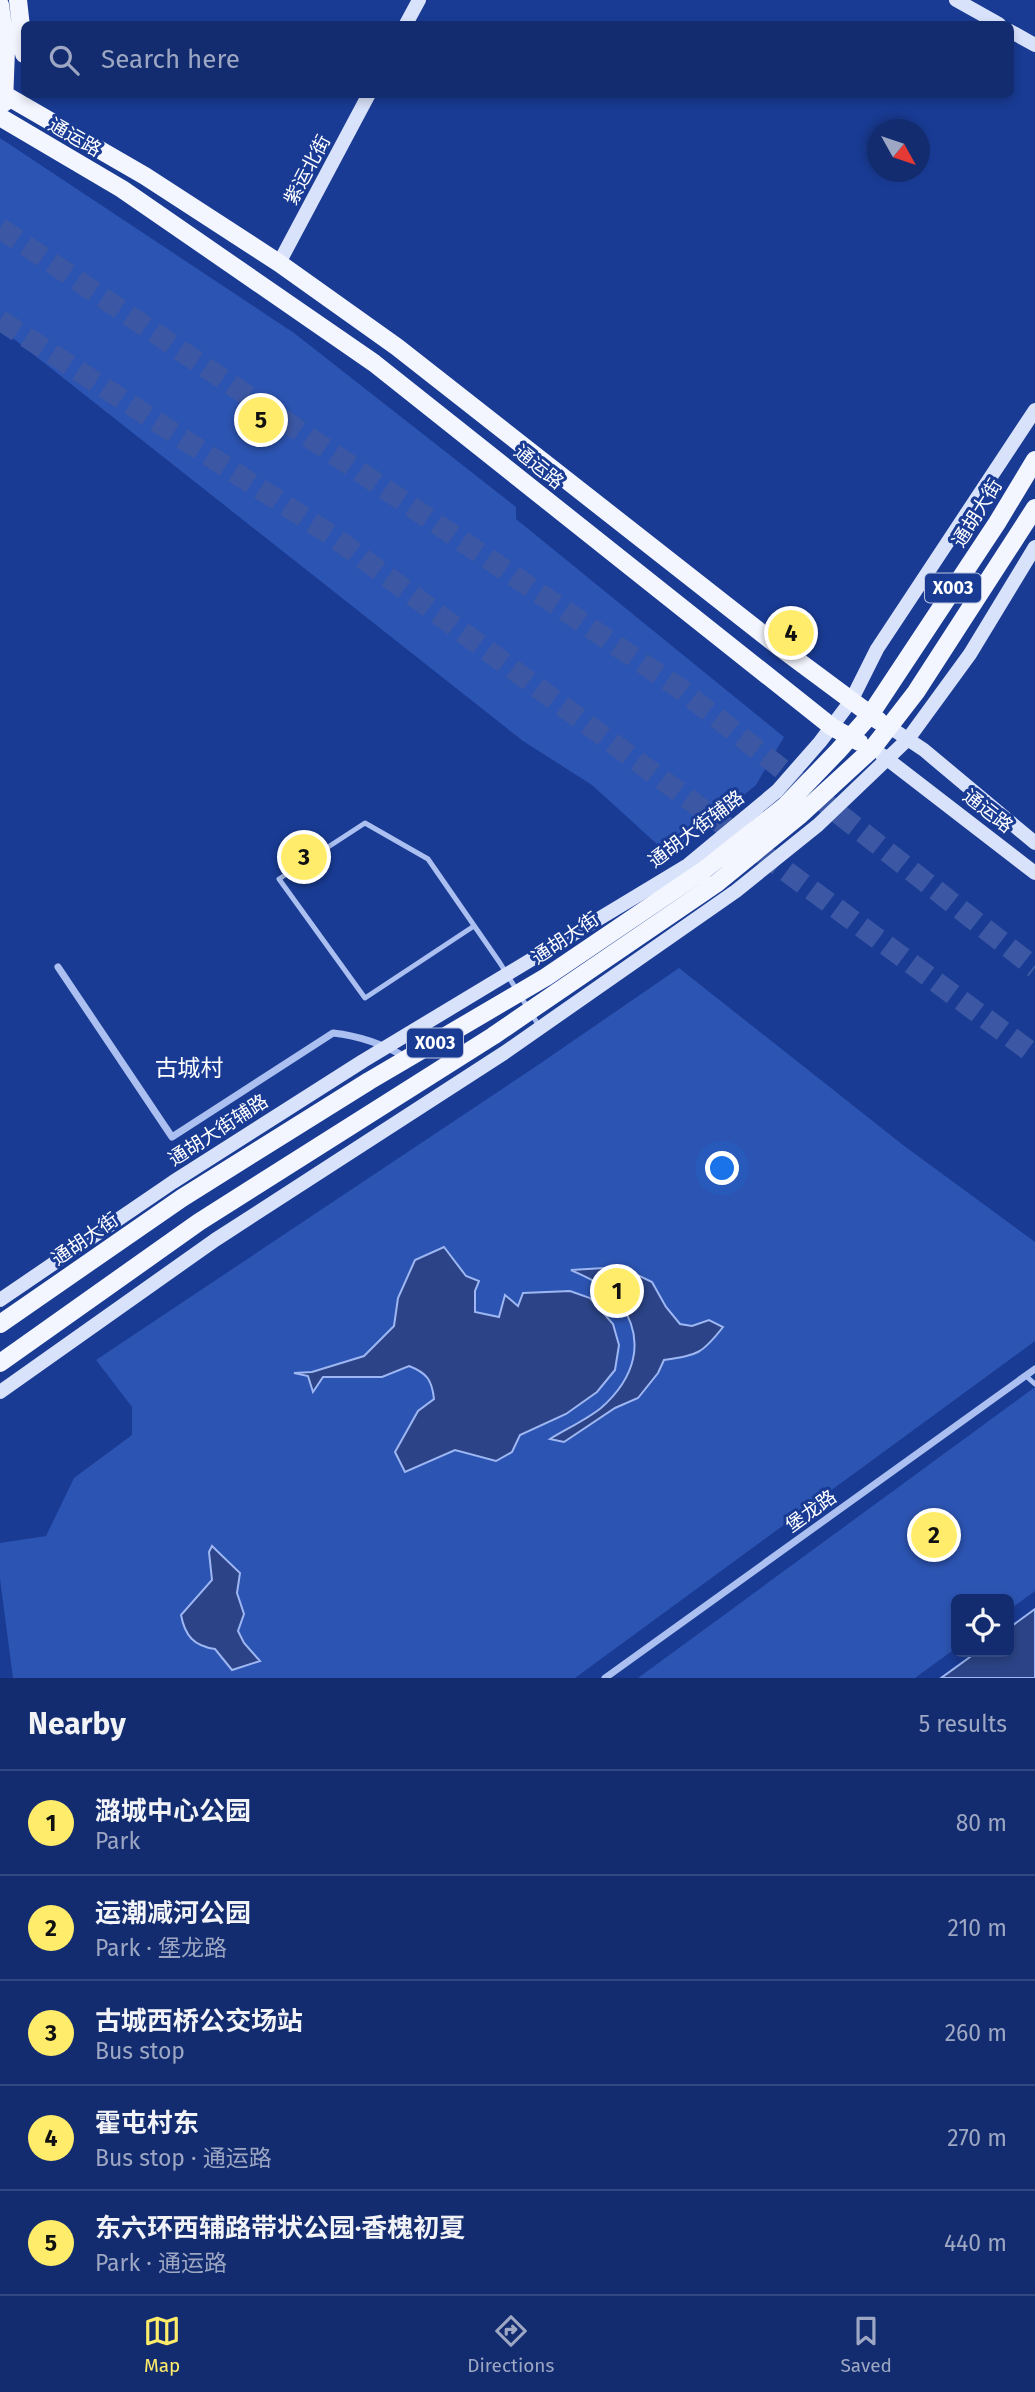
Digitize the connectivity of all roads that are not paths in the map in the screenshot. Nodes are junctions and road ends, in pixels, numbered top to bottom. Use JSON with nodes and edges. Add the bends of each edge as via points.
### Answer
{"nodes":[{"id":1,"x":18,"y":0,"type":"edge"},
{"id":2,"x":419,"y":0,"type":"edge"},
{"id":3,"x":956,"y":0,"type":"edge"},
{"id":4,"x":0,"y":5,"type":"edge"},
{"id":5,"x":407,"y":21,"type":"edge"},
{"id":6,"x":994,"y":21,"type":"edge"},
{"id":7,"x":21,"y":27,"type":"edge"},
{"id":8,"x":1014,"y":33,"type":"edge"},
{"id":9,"x":1035,"y":45,"type":"edge"},
{"id":10,"x":3,"y":93,"type":"edge"},
{"id":11,"x":367,"y":98,"type":"edge"},
{"id":12,"x":25,"y":100,"type":"edge"},
{"id":13,"x":1,"y":117,"type":"edge"},
{"id":14,"x":18,"y":128,"type":"junction"},
{"id":15,"x":279,"y":263,"type":"junction"},
{"id":16,"x":1035,"y":410,"type":"edge"},
{"id":17,"x":1035,"y":460,"type":"edge"},
{"id":18,"x":1035,"y":508,"type":"edge"},
{"id":19,"x":1035,"y":547,"type":"edge"},
{"id":20,"x":851,"y":701,"type":"junction"},
{"id":21,"x":870,"y":715,"type":"junction"},
{"id":22,"x":888,"y":726,"type":"junction"},
{"id":23,"x":832,"y":727,"type":"junction"},
{"id":24,"x":851,"y":738,"type":"junction"},
{"id":25,"x":908,"y":739,"type":"junction"},
{"id":26,"x":872,"y":749,"type":"junction"},
{"id":27,"x":887,"y":759,"type":"junction"},
{"id":28,"x":1035,"y":843,"type":"edge"},
{"id":29,"x":1035,"y":873,"type":"edge"},
{"id":30,"x":474,"y":926,"type":"junction"},
{"id":31,"x":58,"y":967,"type":"dead end"},
{"id":32,"x":507,"y":974,"type":"junction"},
{"id":33,"x":519,"y":993,"type":"junction"},
{"id":34,"x":529,"y":1010,"type":"junction"},
{"id":35,"x":540,"y":1026,"type":"junction"},
{"id":36,"x":387,"y":1046,"type":"junction"},
{"id":37,"x":407,"y":1059,"type":"junction"},
{"id":38,"x":0,"y":1300,"type":"edge"},
{"id":39,"x":0,"y":1324,"type":"edge"},
{"id":40,"x":0,"y":1363,"type":"edge"},
{"id":41,"x":1035,"y":1369,"type":"edge"},
{"id":42,"x":1026,"y":1376,"type":"junction"},
{"id":43,"x":1035,"y":1384,"type":"edge"},
{"id":44,"x":0,"y":1392,"type":"edge"},
{"id":45,"x":606,"y":1678,"type":"edge"}],
"edges":[{"from":1,"to":7,"type":"main road"},
{"from":2,"to":5,"type":"street"},
{"from":3,"to":6,"type":"street"},
{"from":4,"to":10,"type":"main road","via":[[6,50]]},
{"from":8,"to":9,"type":"street"},
{"from":10,"to":12,"type":"main road","name":"通运路"},
{"from":10,"to":13,"type":"main road"},
{"from":11,"to":15,"type":"street","name":"紫运北街"},
{"from":12,"to":14,"type":"main road"},
{"from":12,"to":15,"type":"main road","name":"通运路"},
{"from":13,"to":14,"type":"main road","name":"通运路"},
{"from":14,"to":23,"type":"main road","name":"通运路","via":[[122,189],[374,363]]},
{"from":15,"to":20,"type":"main road","name":"通运路","via":[[397,347]]},
{"from":16,"to":20,"type":"street","name":"通胡大街辅路","via":[[877,649]]},
{"from":17,"to":21,"type":"main road","name":"通胡大街","number":"X003"},
{"from":18,"to":22,"type":"main road","name":"通胡大街","number":"X003","via":[[916,692]]},
{"from":19,"to":25,"type":"street","via":[[970,654]]},
{"from":20,"to":21,"type":"main road","name":"通运路"},
{"from":20,"to":23,"type":"street","name":"通胡大街辅路"},
{"from":21,"to":22,"type":"main road","name":"通运路"},
{"from":21,"to":24,"type":"main road","name":"通胡大街","number":"X003"},
{"from":22,"to":25,"type":"street","name":"通运路"},
{"from":22,"to":26,"type":"main road","name":"通胡大街","number":"X003"},
{"from":23,"to":24,"type":"main road","name":"通运路"},
{"from":23,"to":32,"type":"street","name":"通胡大街辅路","via":[[776,792],[688,865]]},
{"from":24,"to":26,"type":"main road","name":"通运路"},
{"from":24,"to":33,"type":"main road","name":"通胡大街","number":"X003","via":[[785,806],[704,870]]},
{"from":25,"to":27,"type":"street"},
{"from":25,"to":28,"type":"street","name":"通运路"},
{"from":26,"to":27,"type":"street","name":"通运路"},
{"from":26,"to":34,"type":"main road","name":"通胡大街","number":"X003","via":[[717,883]]},
{"from":27,"to":29,"type":"street","name":"通运路"},
{"from":27,"to":35,"type":"street","via":[[818,825],[736,891]]},
{"from":30,"to":30,"type":"lane","via":[[365,998],[279,879],[365,823],[428,859]]},
{"from":30,"to":32,"type":"lane"},
{"from":31,"to":36,"type":"street","via":[[172,1137],[333,1033]]},
{"from":32,"to":33,"type":"lane"},
{"from":32,"to":36,"type":"street","name":"通胡大街辅路"},
{"from":33,"to":34,"type":"lane"},
{"from":33,"to":37,"type":"main road","name":"通胡大街","number":"X003"},
{"from":34,"to":35,"type":"lane"},
{"from":34,"to":40,"type":"main road","name":"通胡大街","number":"X003","via":[[199,1222]]},
{"from":35,"to":44,"type":"street","via":[[215,1240]]},
{"from":36,"to":37,"type":"street"},
{"from":36,"to":38,"type":"street","name":"通胡大街辅路","via":[[173,1182]]},
{"from":37,"to":39,"type":"main road","name":"通胡大街","number":"X003","via":[[181,1198]]},
{"from":41,"to":42,"type":"street","name":"堡龙路"},
{"from":42,"to":43,"type":"lane"},
{"from":42,"to":45,"type":"street","name":"堡龙路"}]}
